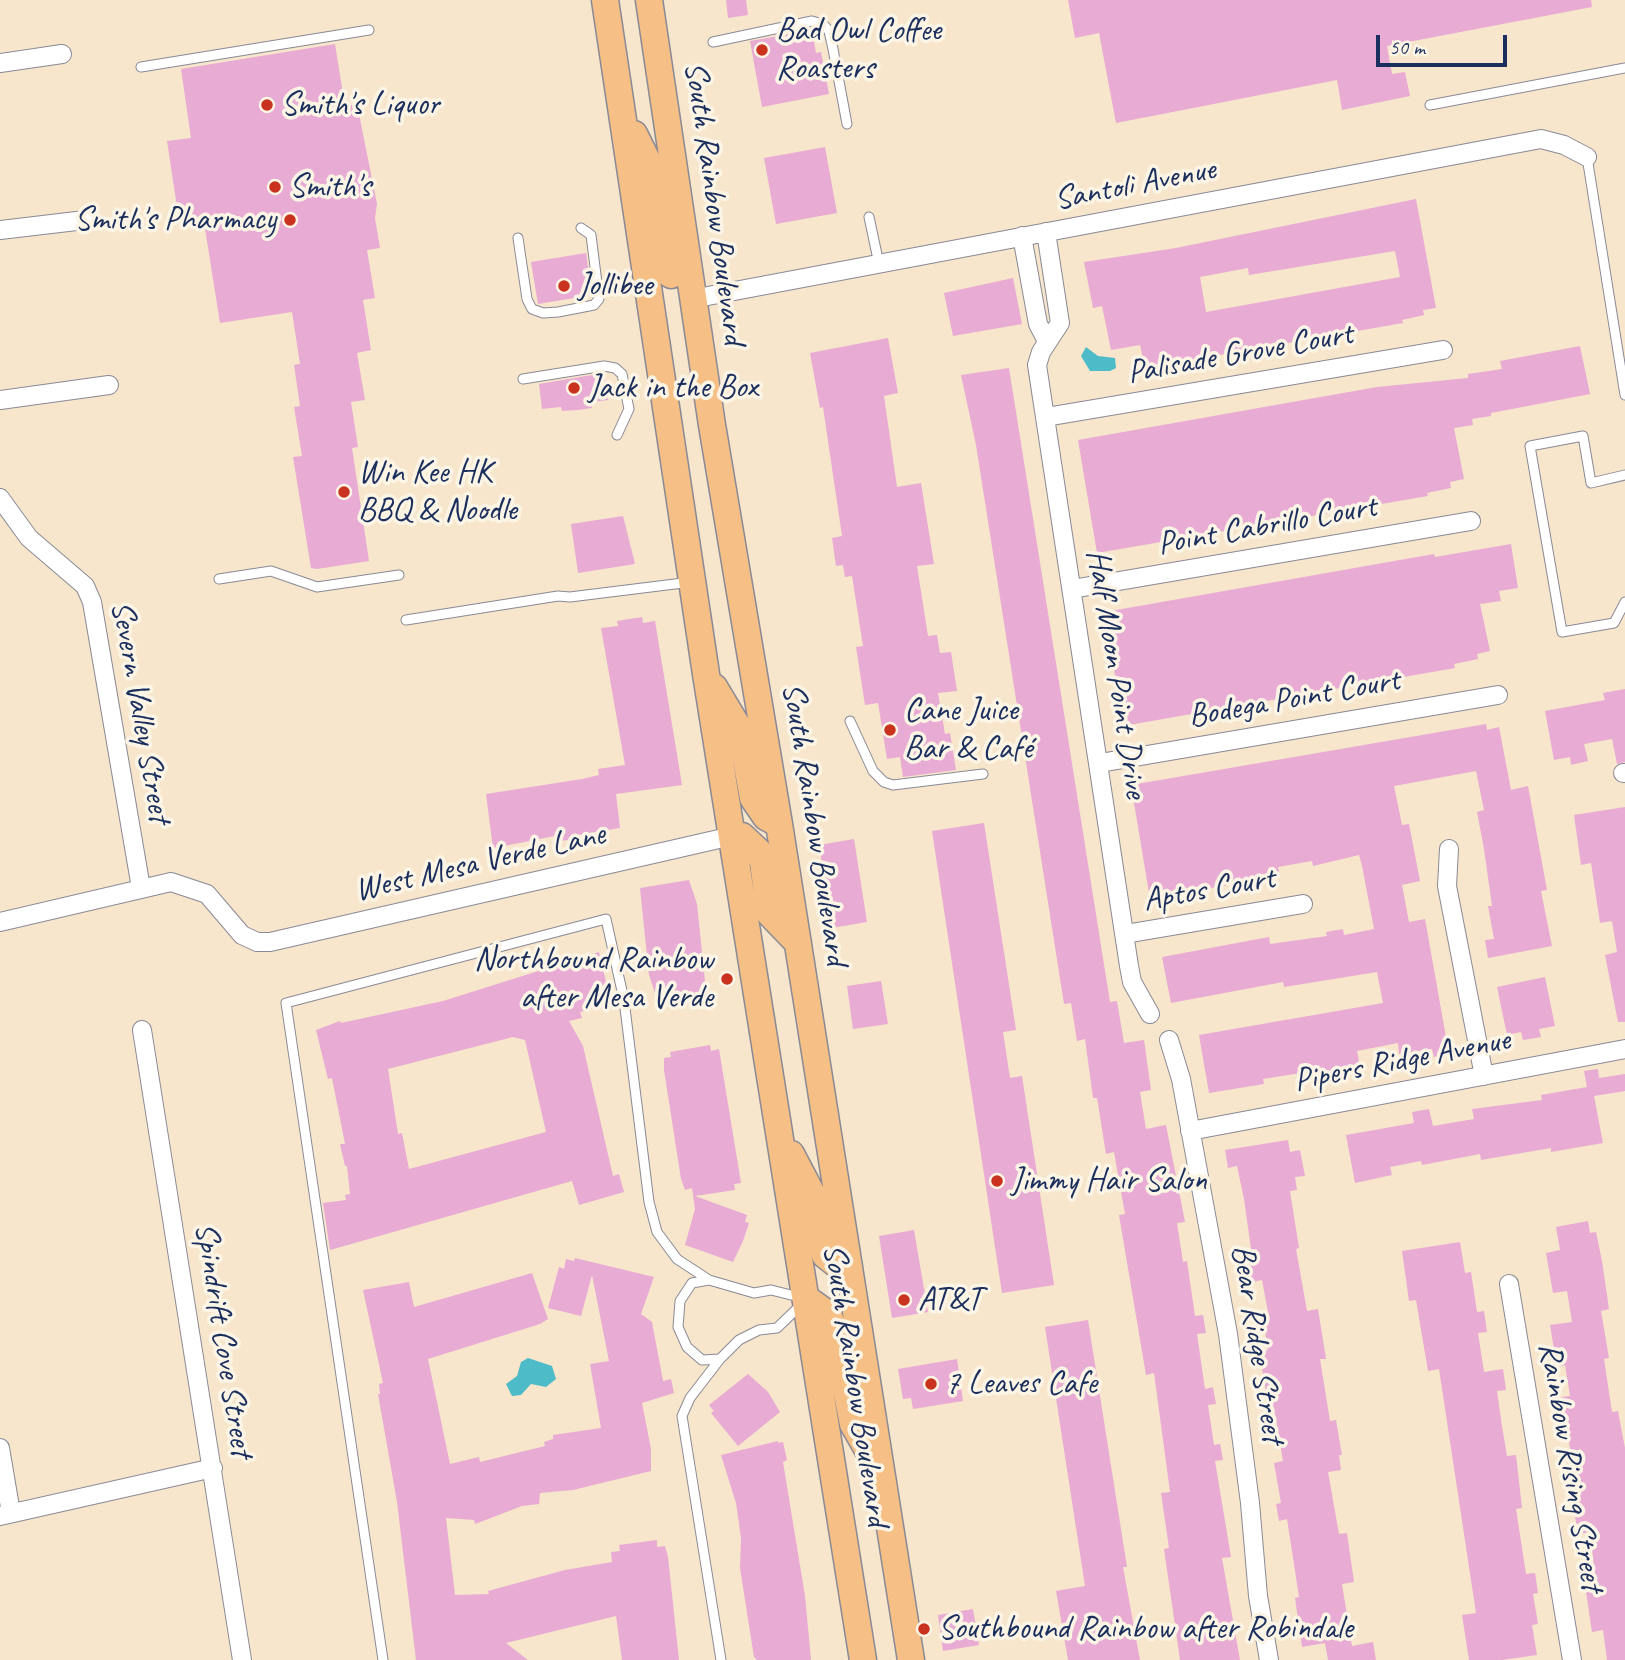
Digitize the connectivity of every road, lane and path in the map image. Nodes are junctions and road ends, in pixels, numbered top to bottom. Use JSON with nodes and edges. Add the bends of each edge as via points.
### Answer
{"nodes":[{"id":1,"x":606,"y":0,"type":"edge"},
{"id":2,"x":649,"y":0,"type":"edge"},
{"id":3,"x":369,"y":30,"type":"dead end"},
{"id":4,"x":713,"y":42,"type":"dead end"},
{"id":5,"x":62,"y":54,"type":"dead end"},
{"id":6,"x":0,"y":63,"type":"edge"},
{"id":7,"x":141,"y":67,"type":"dead end"},
{"id":8,"x":1625,"y":68,"type":"edge"},
{"id":9,"x":1430,"y":105,"type":"dead end"},
{"id":10,"x":621,"y":107,"type":"junction"},
{"id":11,"x":847,"y":124,"type":"dead end"},
{"id":12,"x":1587,"y":157,"type":"joint"},
{"id":13,"x":869,"y":217,"type":"dead end"},
{"id":14,"x":85,"y":220,"type":"dead end"},
{"id":15,"x":581,"y":228,"type":"dead end"},
{"id":16,"x":0,"y":230,"type":"edge"},
{"id":17,"x":1046,"y":232,"type":"junction"},
{"id":18,"x":1022,"y":236,"type":"junction"},
{"id":19,"x":518,"y":238,"type":"dead end"},
{"id":20,"x":879,"y":264,"type":"junction"},
{"id":21,"x":692,"y":299,"type":"junction"},
{"id":22,"x":654,"y":319,"type":"junction"},
{"id":23,"x":1047,"y":341,"type":"junction"},
{"id":24,"x":1443,"y":350,"type":"dead end"},
{"id":25,"x":523,"y":379,"type":"dead end"},
{"id":26,"x":109,"y":385,"type":"dead end"},
{"id":27,"x":1625,"y":395,"type":"edge"},
{"id":28,"x":0,"y":400,"type":"edge"},
{"id":29,"x":1046,"y":417,"type":"junction"},
{"id":30,"x":712,"y":425,"type":"junction"},
{"id":31,"x":617,"y":435,"type":"dead end"},
{"id":32,"x":1625,"y":475,"type":"edge"},
{"id":33,"x":0,"y":498,"type":"edge"},
{"id":34,"x":1471,"y":521,"type":"dead end"},
{"id":35,"x":399,"y":575,"type":"dead end"},
{"id":36,"x":219,"y":579,"type":"dead end"},
{"id":37,"x":692,"y":582,"type":"junction"},
{"id":38,"x":1072,"y":589,"type":"junction"},
{"id":39,"x":1625,"y":603,"type":"edge"},
{"id":40,"x":406,"y":620,"type":"dead end"},
{"id":41,"x":706,"y":674,"type":"junction"},
{"id":42,"x":1498,"y":695,"type":"dead end"},
{"id":43,"x":850,"y":721,"type":"dead end"},
{"id":44,"x":1100,"y":763,"type":"junction"},
{"id":45,"x":983,"y":774,"type":"dead end"},
{"id":46,"x":779,"y":824,"type":"junction"},
{"id":47,"x":732,"y":836,"type":"junction"},
{"id":48,"x":1449,"y":849,"type":"dead end"},
{"id":49,"x":141,"y":888,"type":"junction"},
{"id":50,"x":1303,"y":904,"type":"dead end"},
{"id":51,"x":0,"y":922,"type":"edge"},
{"id":52,"x":1125,"y":934,"type":"junction"},
{"id":53,"x":799,"y":943,"type":"junction"},
{"id":54,"x":1150,"y":1014,"type":"dead end"},
{"id":55,"x":142,"y":1030,"type":"dead end"},
{"id":56,"x":1169,"y":1040,"type":"dead end"},
{"id":57,"x":1625,"y":1049,"type":"edge"},
{"id":58,"x":1483,"y":1076,"type":"junction"},
{"id":59,"x":1190,"y":1131,"type":"junction"},
{"id":60,"x":781,"y":1134,"type":"junction"},
{"id":61,"x":850,"y":1275,"type":"junction"},
{"id":62,"x":709,"y":1280,"type":"junction"},
{"id":63,"x":1509,"y":1284,"type":"dead end"},
{"id":64,"x":807,"y":1299,"type":"junction"},
{"id":65,"x":720,"y":1359,"type":"junction"},
{"id":66,"x":0,"y":1448,"type":"edge"},
{"id":67,"x":214,"y":1468,"type":"junction"},
{"id":68,"x":883,"y":1476,"type":"junction"},
{"id":69,"x":5,"y":1515,"type":"edge"},
{"id":70,"x":242,"y":1660,"type":"edge"},
{"id":71,"x":383,"y":1660,"type":"edge"},
{"id":72,"x":721,"y":1660,"type":"edge"},
{"id":73,"x":863,"y":1660,"type":"edge"},
{"id":74,"x":911,"y":1660,"type":"edge"},
{"id":75,"x":1269,"y":1660,"type":"edge"},
{"id":76,"x":1572,"y":1660,"type":"edge"}],
"edges":[{"from":1,"to":10,"type":"main road","name":"South Rainbow Boulevard"},
{"from":2,"to":21,"type":"main road","name":"South Rainbow Boulevard"},
{"from":3,"to":7,"type":"lane"},
{"from":4,"to":11,"type":"lane","via":[[812,21],[823,24],[831,40]]},
{"from":5,"to":6,"type":"street"},
{"from":8,"to":9,"type":"lane"},
{"from":10,"to":21,"type":"main road","via":[[654,174],[671,275],[677,290]]},
{"from":10,"to":22,"type":"main road","name":"South Rainbow Boulevard"},
{"from":12,"to":17,"type":"street","name":"Santoli Avenue","via":[[1541,139]]},
{"from":12,"to":27,"type":"lane"},
{"from":13,"to":20,"type":"lane"},
{"from":14,"to":16,"type":"street"},
{"from":15,"to":19,"type":"lane","via":[[591,235],[599,299],[594,305],[558,312],[532,309]]},
{"from":17,"to":18,"type":"street","name":"Santoli Avenue"},
{"from":17,"to":23,"type":"street","name":"Half Moon Point Drive","via":[[1060,311],[1060,323]]},
{"from":18,"to":20,"type":"street","name":"Santoli Avenue"},
{"from":18,"to":23,"type":"street","via":[[1038,324]]},
{"from":20,"to":21,"type":"street","name":"Santoli Avenue"},
{"from":21,"to":30,"type":"main road","name":"South Rainbow Boulevard"},
{"from":22,"to":30,"type":"main road","via":[[667,321],[680,335],[691,390]]},
{"from":22,"to":37,"type":"main road","name":"South Rainbow Boulevard"},
{"from":23,"to":29,"type":"street","name":"Half Moon Point Drive","via":[[1037,365]]},
{"from":24,"to":29,"type":"street","name":"Palisade Grove Court"},
{"from":25,"to":31,"type":"lane","via":[[615,368],[622,374],[629,410]]},
{"from":26,"to":28,"type":"street"},
{"from":29,"to":38,"type":"street","name":"Half Moon Point Drive"},
{"from":30,"to":46,"type":"main road","name":"South Rainbow Boulevard"},
{"from":32,"to":39,"type":"lane","via":[[1591,483],[1583,436],[1530,446],[1562,632],[1614,623]]},
{"from":33,"to":49,"type":"street","name":"Severn Valley Street","via":[[29,538],[85,586],[92,602]]},
{"from":34,"to":38,"type":"street","name":"Point Cabrillo Court"},
{"from":35,"to":36,"type":"lane","via":[[317,587],[271,570]]},
{"from":37,"to":40,"type":"lane","via":[[558,596]]},
{"from":37,"to":41,"type":"main road","name":"South Rainbow Boulevard"},
{"from":38,"to":44,"type":"street","name":"Half Moon Point Drive"},
{"from":41,"to":46,"type":"main road","via":[[741,732],[753,798],[766,817]]},
{"from":41,"to":47,"type":"main road","name":"South Rainbow Boulevard"},
{"from":42,"to":44,"type":"street","name":"Bodega Point Court"},
{"from":43,"to":45,"type":"lane","via":[[873,771],[884,782],[893,785]]},
{"from":44,"to":52,"type":"street","name":"Half Moon Point Drive"},
{"from":46,"to":53,"type":"main road","name":"South Rainbow Boulevard"},
{"from":47,"to":49,"type":"street","name":"West Mesa Verde Lane","via":[[270,942],[242,935],[207,894],[171,882]]},
{"from":47,"to":53,"type":"main road","via":[[742,836],[758,851],[770,914]]},
{"from":47,"to":60,"type":"main road","name":"South Rainbow Boulevard"},
{"from":48,"to":58,"type":"street","via":[[1447,886]]},
{"from":49,"to":51,"type":"street"},
{"from":50,"to":52,"type":"street","name":"Aptos Court"},
{"from":52,"to":54,"type":"street","name":"Half Moon Point Drive","via":[[1132,982]]},
{"from":53,"to":61,"type":"main road","name":"South Rainbow Boulevard"},
{"from":55,"to":67,"type":"street","name":"Spindrift Cove Street"},
{"from":56,"to":59,"type":"street","name":"Bear Ridge Street"},
{"from":57,"to":58,"type":"street","name":"Pipers Ridge Avenue"},
{"from":58,"to":59,"type":"street","name":"Pipers Ridge Avenue"},
{"from":59,"to":75,"type":"street","name":"Bear Ridge Street","via":[[1228,1334]]},
{"from":60,"to":61,"type":"main road","via":[[812,1194],[825,1255]]},
{"from":60,"to":64,"type":"main road","name":"South Rainbow Boulevard"},
{"from":61,"to":68,"type":"main road","name":"South Rainbow Boulevard"},
{"from":62,"to":64,"type":"lane","via":[[754,1293],[771,1290]]},
{"from":62,"to":65,"type":"lane","via":[[692,1283],[680,1301],[678,1327],[687,1347],[702,1360]]},
{"from":62,"to":71,"type":"lane","via":[[677,1259],[657,1232],[649,1202],[624,1000],[606,919],[286,1003]]},
{"from":63,"to":76,"type":"street","name":"Rainbow Rising Street"},
{"from":64,"to":65,"type":"lane","via":[[777,1328],[739,1340]]},
{"from":64,"to":68,"type":"main road","via":[[828,1314],[853,1424]]},
{"from":64,"to":73,"type":"main road","name":"South Rainbow Boulevard"},
{"from":65,"to":72,"type":"lane","via":[[682,1416]]},
{"from":66,"to":69,"type":"street"},
{"from":67,"to":69,"type":"street"},
{"from":67,"to":70,"type":"street","name":"Spindrift Cove Street"},
{"from":68,"to":74,"type":"main road","name":"South Rainbow Boulevard"}]}
